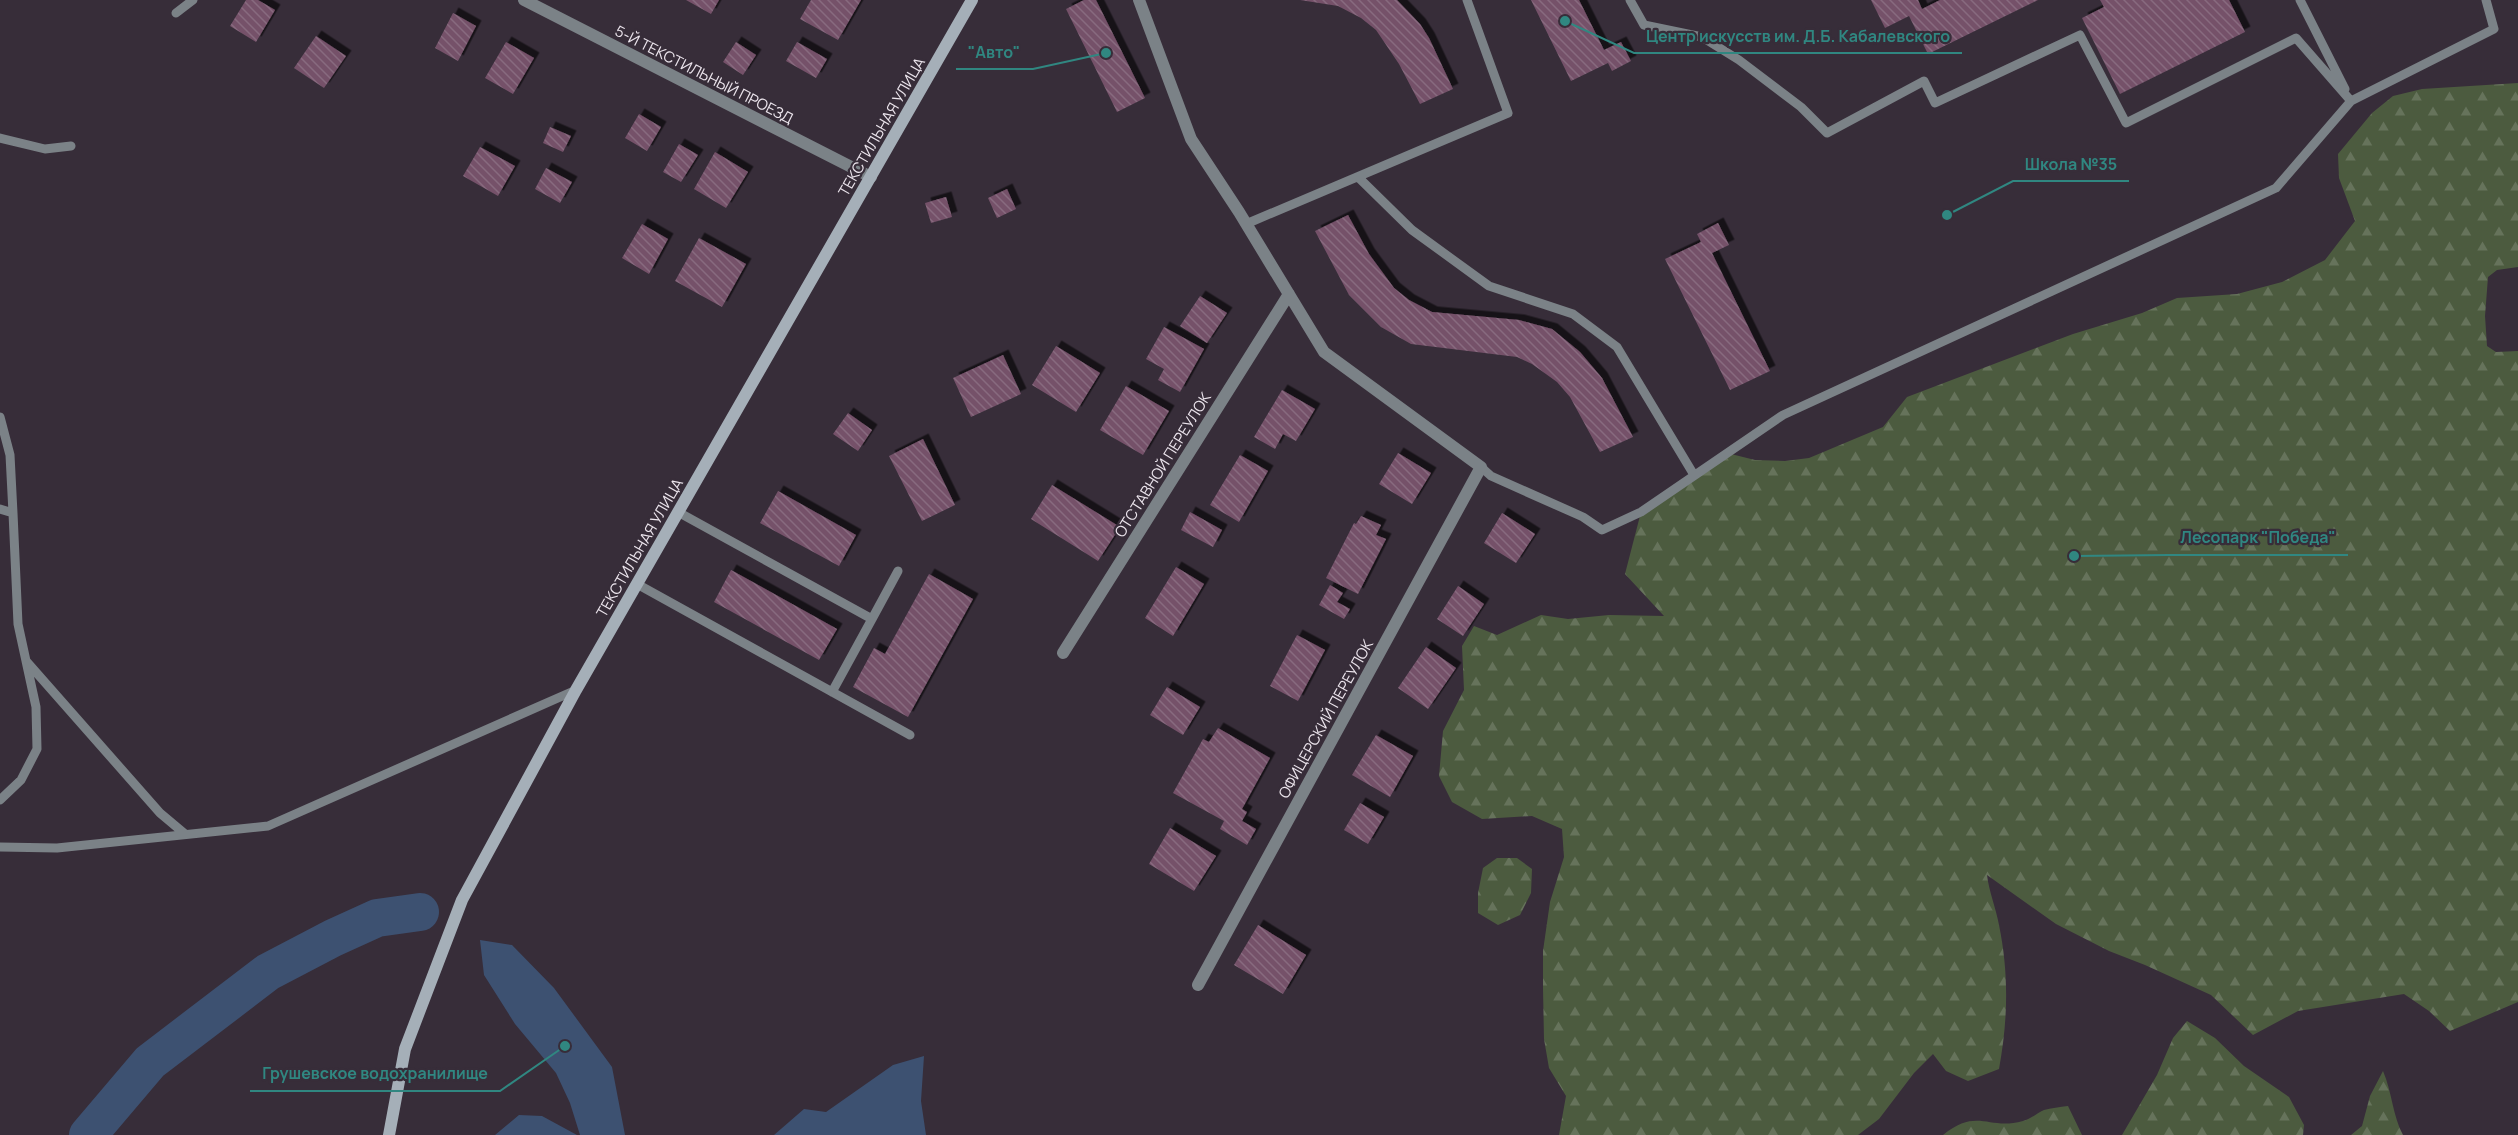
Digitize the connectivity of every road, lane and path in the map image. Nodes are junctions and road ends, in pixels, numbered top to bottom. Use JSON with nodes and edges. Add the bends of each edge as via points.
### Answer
{"nodes":[{"id":1,"x":193,"y":0,"type":"edge"},
{"id":2,"x":524,"y":0,"type":"edge"},
{"id":3,"x":972,"y":0,"type":"edge"},
{"id":4,"x":1139,"y":0,"type":"edge"},
{"id":5,"x":1467,"y":0,"type":"edge"},
{"id":6,"x":1630,"y":0,"type":"edge"},
{"id":7,"x":2300,"y":0,"type":"edge"},
{"id":8,"x":2486,"y":0,"type":"edge"},
{"id":9,"x":176,"y":13,"type":"dead end"},
{"id":10,"x":2351,"y":102,"type":"junction"},
{"id":11,"x":0,"y":138,"type":"edge"},
{"id":12,"x":71,"y":146,"type":"dead end"},
{"id":13,"x":871,"y":177,"type":"junction"},
{"id":14,"x":1358,"y":177,"type":"junction"},
{"id":15,"x":1246,"y":224,"type":"junction"},
{"id":16,"x":1289,"y":294,"type":"junction"},
{"id":17,"x":0,"y":417,"type":"edge"},
{"id":18,"x":1481,"y":467,"type":"junction"},
{"id":19,"x":1694,"y":475,"type":"junction"},
{"id":20,"x":0,"y":509,"type":"edge"},
{"id":21,"x":678,"y":512,"type":"junction"},
{"id":22,"x":13,"y":513,"type":"junction"},
{"id":23,"x":898,"y":572,"type":"dead end"},
{"id":24,"x":638,"y":584,"type":"junction"},
{"id":25,"x":872,"y":619,"type":"junction"},
{"id":26,"x":1063,"y":653,"type":"dead end"},
{"id":27,"x":26,"y":660,"type":"junction"},
{"id":28,"x":576,"y":690,"type":"junction"},
{"id":29,"x":832,"y":692,"type":"junction"},
{"id":30,"x":910,"y":735,"type":"dead end"},
{"id":31,"x":0,"y":800,"type":"edge"},
{"id":32,"x":185,"y":834,"type":"junction"},
{"id":33,"x":0,"y":847,"type":"edge"},
{"id":34,"x":1198,"y":985,"type":"dead end"},
{"id":35,"x":389,"y":1135,"type":"edge"}],
"edges":[{"from":1,"to":9,"type":"lane"},
{"from":2,"to":13,"type":"street","name":"5-Й ТЕКСТИЛЬНЫЙ ПРОЕЗД"},
{"from":3,"to":13,"type":"main road","name":"ТЕКСТИЛЬНАЯ УЛИЦА"},
{"from":4,"to":15,"type":"street","via":[[1191,139]]},
{"from":5,"to":14,"type":"lane","via":[[1508,113]]},
{"from":6,"to":10,"type":"lane","via":[[1644,25],[1702,37],[1801,107],[1827,133],[1924,81],[1935,103],[2080,35],[2127,123],[2296,38]]},
{"from":7,"to":10,"type":"lane"},
{"from":8,"to":10,"type":"lane","via":[[2494,29]]},
{"from":10,"to":19,"type":"lane","via":[[2276,188],[1783,415]]},
{"from":11,"to":12,"type":"lane","via":[[45,149]]},
{"from":13,"to":21,"type":"main road","name":"ТЕКСТИЛЬНАЯ УЛИЦА"},
{"from":14,"to":15,"type":"lane"},
{"from":14,"to":19,"type":"lane","via":[[1412,230],[1489,286],[1573,314],[1617,347]]},
{"from":15,"to":16,"type":"street"},
{"from":16,"to":18,"type":"street","via":[[1324,352]]},
{"from":16,"to":26,"type":"street","name":"ОТСТАВНОЙ ПЕРЕУЛОК"},
{"from":17,"to":22,"type":"lane","via":[[10,455]]},
{"from":18,"to":19,"type":"lane","via":[[1491,476],[1584,517],[1602,530],[1641,512]]},
{"from":18,"to":34,"type":"street","name":"ОФИЦЕРСКИЙ ПЕРЕУЛОК"},
{"from":20,"to":22,"type":"lane"},
{"from":21,"to":24,"type":"main road","name":"ТЕКСТИЛЬНАЯ УЛИЦА"},
{"from":21,"to":25,"type":"lane"},
{"from":22,"to":27,"type":"lane","via":[[18,624]]},
{"from":23,"to":25,"type":"lane"},
{"from":24,"to":28,"type":"main road","name":"ТЕКСТИЛЬНАЯ УЛИЦА"},
{"from":24,"to":29,"type":"lane"},
{"from":25,"to":29,"type":"lane"},
{"from":27,"to":31,"type":"lane","via":[[36,707],[37,749],[21,780]]},
{"from":27,"to":32,"type":"lane","via":[[160,813]]},
{"from":28,"to":32,"type":"lane","via":[[268,826]]},
{"from":28,"to":35,"type":"main road","name":"ТЕКСТИЛЬНАЯ УЛИЦА","via":[[462,900],[405,1049]]},
{"from":29,"to":30,"type":"lane"},
{"from":32,"to":33,"type":"lane","via":[[57,848]]}]}
